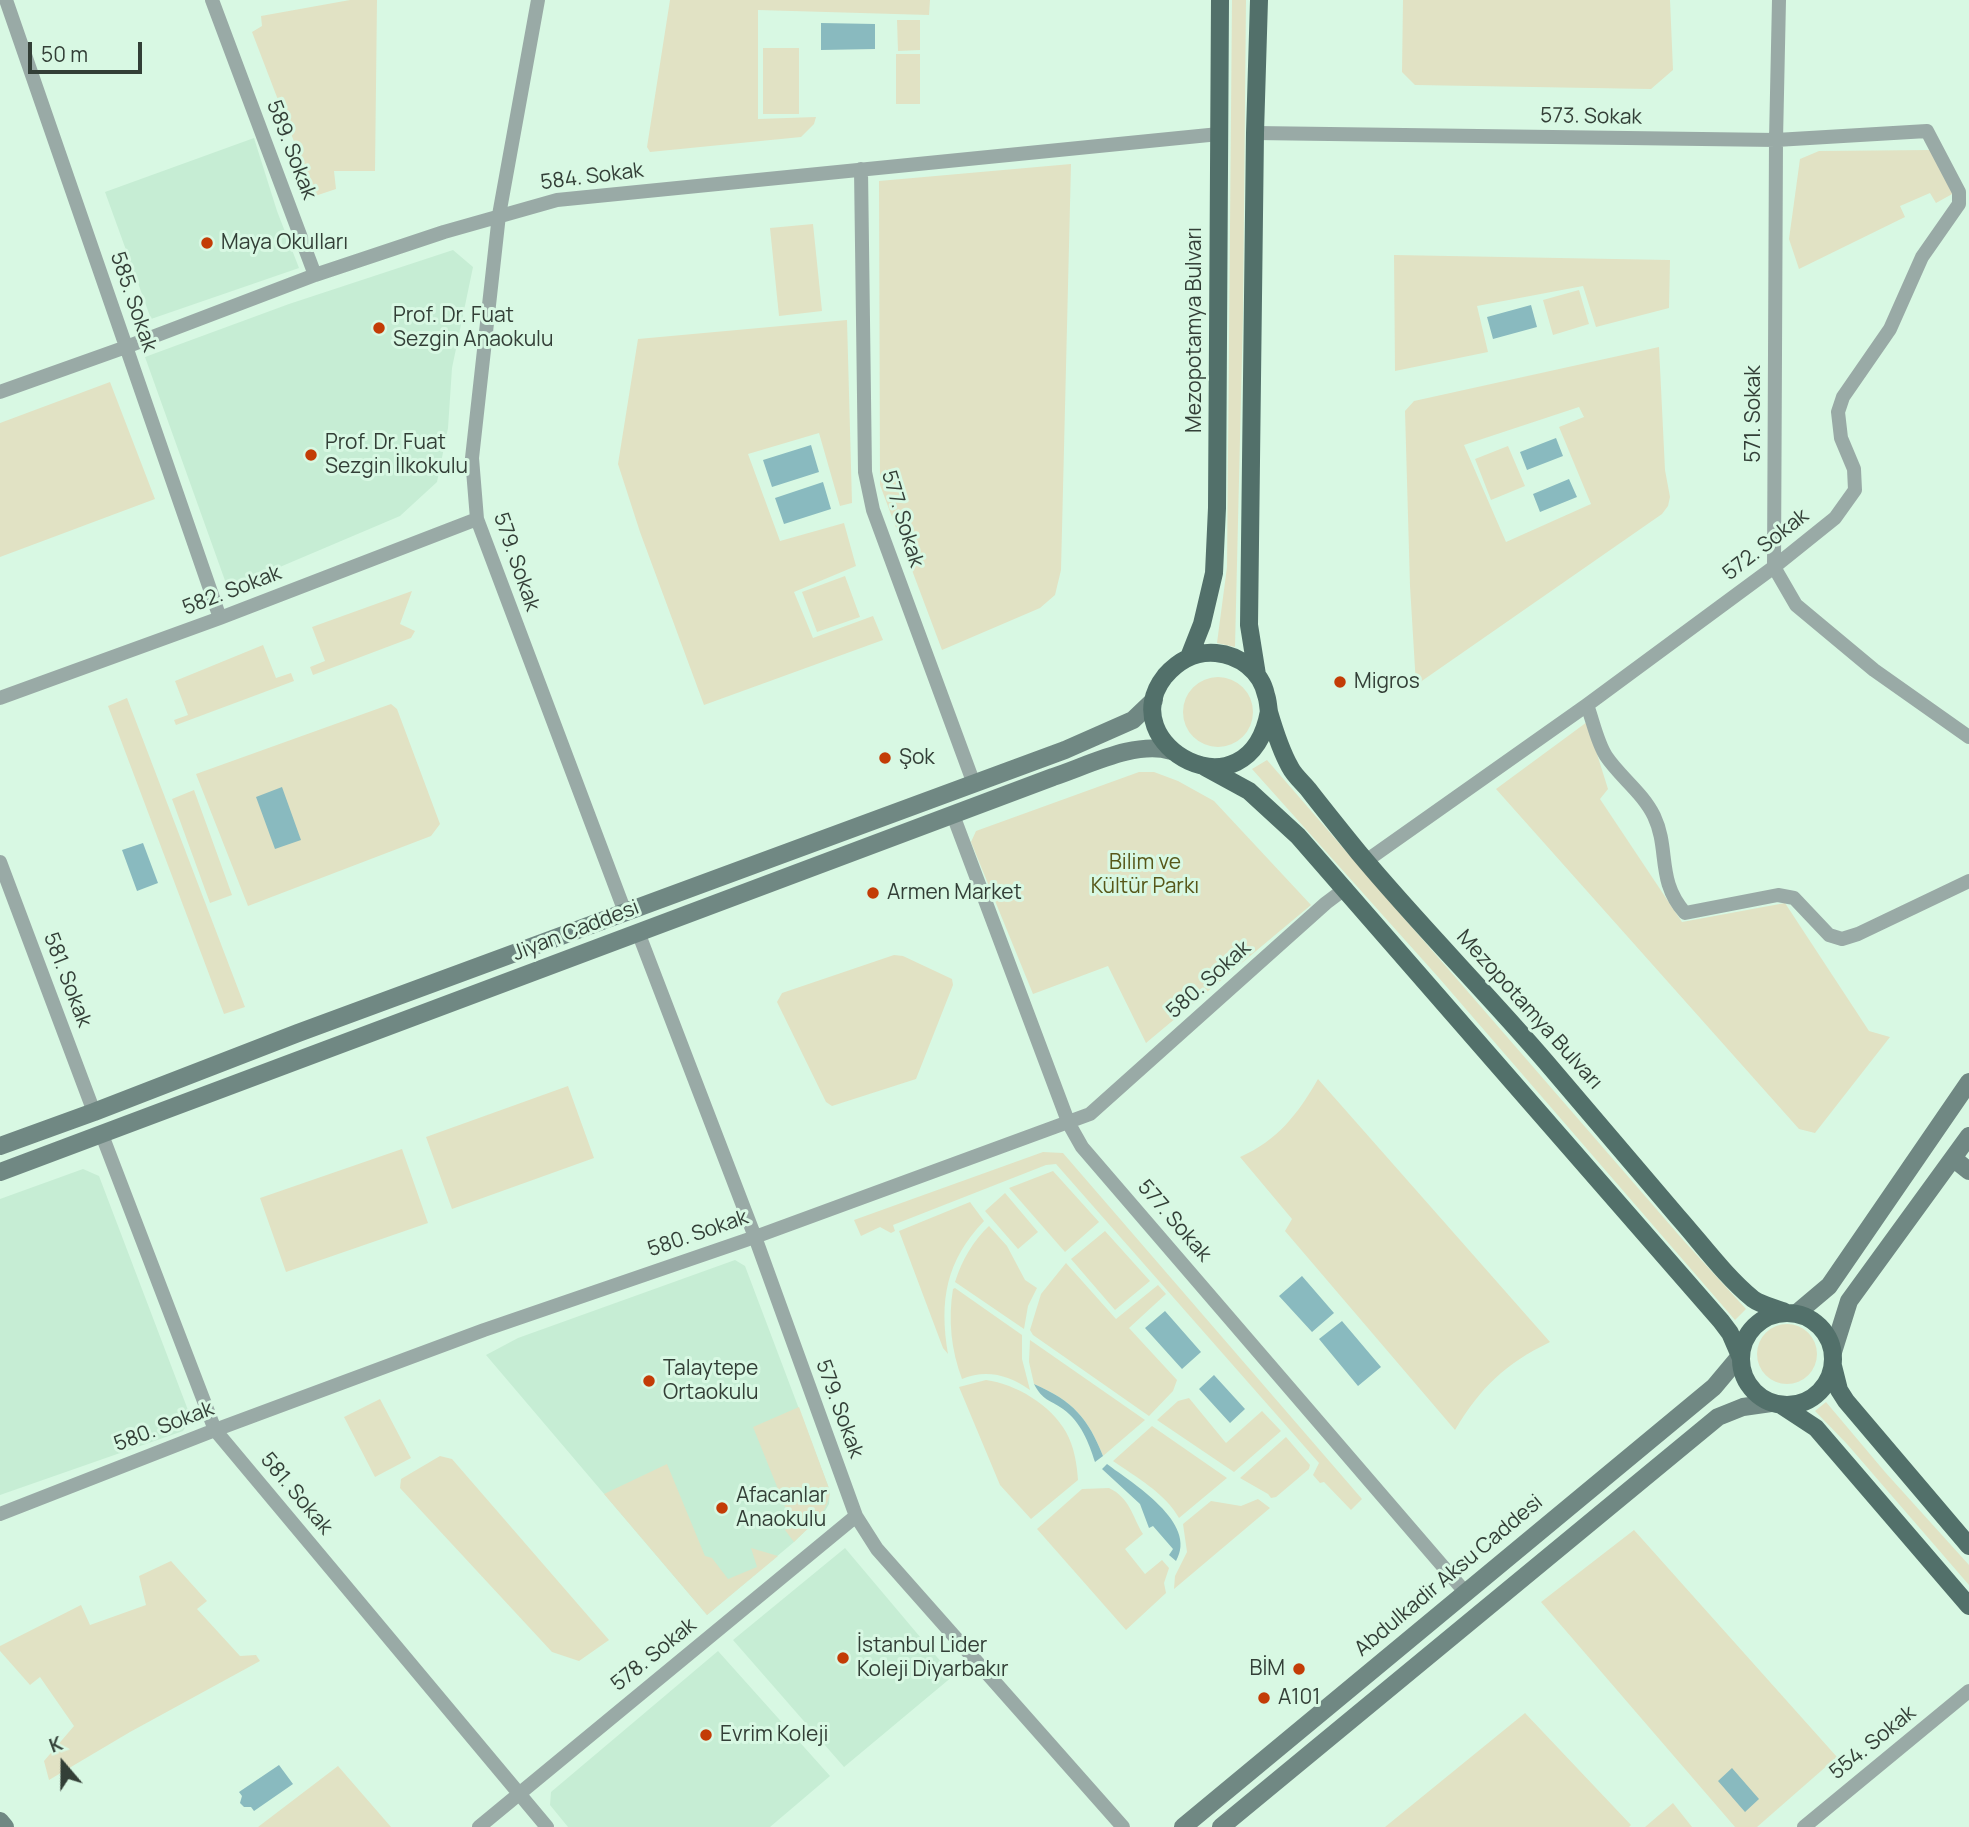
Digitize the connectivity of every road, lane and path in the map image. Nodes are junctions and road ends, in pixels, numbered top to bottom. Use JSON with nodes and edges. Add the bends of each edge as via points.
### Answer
{"nodes":[{"id":1,"x":6,"y":0,"type":"edge"},
{"id":2,"x":212,"y":0,"type":"edge"},
{"id":3,"x":538,"y":0,"type":"edge"},
{"id":4,"x":1220,"y":0,"type":"edge"},
{"id":5,"x":1259,"y":0,"type":"edge"},
{"id":6,"x":1779,"y":0,"type":"edge"},
{"id":7,"x":1927,"y":131,"type":"joint"},
{"id":8,"x":1255,"y":133,"type":"junction"},
{"id":9,"x":1219,"y":134,"type":"junction"},
{"id":10,"x":1776,"y":140,"type":"junction"},
{"id":11,"x":861,"y":169,"type":"junction"},
{"id":12,"x":499,"y":215,"type":"junction"},
{"id":13,"x":315,"y":275,"type":"junction"},
{"id":14,"x":126,"y":347,"type":"junction"},
{"id":15,"x":0,"y":392,"type":"edge"},
{"id":16,"x":477,"y":519,"type":"junction"},
{"id":17,"x":1774,"y":567,"type":"junction"},
{"id":18,"x":220,"y":618,"type":"junction"},
{"id":19,"x":1189,"y":657,"type":"junction"},
{"id":20,"x":1257,"y":675,"type":"junction"},
{"id":21,"x":0,"y":698,"type":"edge"},
{"id":22,"x":1154,"y":699,"type":"junction"},
{"id":23,"x":1587,"y":705,"type":"junction"},
{"id":24,"x":1269,"y":711,"type":"junction"},
{"id":25,"x":1969,"y":737,"type":"edge"},
{"id":26,"x":1171,"y":751,"type":"junction"},
{"id":27,"x":1205,"y":767,"type":"junction"},
{"id":28,"x":974,"y":784,"type":"junction"},
{"id":29,"x":953,"y":816,"type":"junction"},
{"id":30,"x":1366,"y":861,"type":"junction"},
{"id":31,"x":0,"y":862,"type":"edge"},
{"id":32,"x":1969,"y":881,"type":"edge"},
{"id":33,"x":1346,"y":888,"type":"junction"},
{"id":34,"x":625,"y":912,"type":"junction"},
{"id":35,"x":638,"y":932,"type":"junction"},
{"id":36,"x":1969,"y":1082,"type":"edge"},
{"id":37,"x":94,"y":1112,"type":"junction"},
{"id":38,"x":1069,"y":1124,"type":"junction"},
{"id":39,"x":102,"y":1135,"type":"junction"},
{"id":40,"x":1969,"y":1136,"type":"edge"},
{"id":41,"x":0,"y":1146,"type":"edge"},
{"id":42,"x":1954,"y":1159,"type":"junction"},
{"id":43,"x":1969,"y":1171,"type":"edge"},
{"id":44,"x":0,"y":1172,"type":"edge"},
{"id":45,"x":755,"y":1237,"type":"junction"},
{"id":46,"x":1791,"y":1313,"type":"junction"},
{"id":47,"x":1740,"y":1356,"type":"junction"},
{"id":48,"x":1833,"y":1359,"type":"junction"},
{"id":49,"x":1776,"y":1404,"type":"junction"},
{"id":50,"x":215,"y":1430,"type":"junction"},
{"id":51,"x":0,"y":1514,"type":"edge"},
{"id":52,"x":856,"y":1516,"type":"junction"},
{"id":53,"x":1969,"y":1546,"type":"edge"},
{"id":54,"x":1465,"y":1592,"type":"junction"},
{"id":55,"x":1969,"y":1606,"type":"edge"},
{"id":56,"x":1969,"y":1691,"type":"edge"},
{"id":57,"x":518,"y":1794,"type":"junction"},
{"id":58,"x":0,"y":1821,"type":"edge"},
{"id":59,"x":1231,"y":1824,"type":"edge"},
{"id":60,"x":5,"y":1827,"type":"edge"},
{"id":61,"x":480,"y":1827,"type":"edge"},
{"id":62,"x":547,"y":1827,"type":"edge"},
{"id":63,"x":1123,"y":1827,"type":"edge"},
{"id":64,"x":1183,"y":1827,"type":"edge"},
{"id":65,"x":1804,"y":1827,"type":"edge"}],
"edges":[{"from":1,"to":14,"type":"street","name":"585. Sokak"},
{"from":2,"to":13,"type":"street","name":"589. Sokak"},
{"from":3,"to":12,"type":"street","name":"579. Sokak"},
{"from":4,"to":9,"type":"main road","name":"Mezopotamya Bulvarı"},
{"from":5,"to":8,"type":"main road"},
{"from":6,"to":10,"type":"street","name":"571. Sokak"},
{"from":7,"to":10,"type":"street","name":"573. Sokak"},
{"from":7,"to":17,"type":"street","name":"572. Sokak","via":[[1959,192],[1959,204],[1922,257],[1890,329],[1843,397],[1838,412],[1841,438],[1854,469],[1855,490],[1835,519]]},
{"from":8,"to":10,"type":"street","name":"573. Sokak"},
{"from":8,"to":20,"type":"main road","via":[[1249,625]]},
{"from":9,"to":11,"type":"street","name":"584. Sokak"},
{"from":9,"to":19,"type":"main road","name":"Mezopotamya Bulvarı","via":[[1214,573]]},
{"from":10,"to":17,"type":"street","name":"571. Sokak"},
{"from":11,"to":12,"type":"street","name":"584. Sokak","via":[[557,200]]},
{"from":11,"to":28,"type":"street","name":"577. Sokak","via":[[865,472],[873,510]]},
{"from":12,"to":13,"type":"street","name":"584. Sokak"},
{"from":12,"to":16,"type":"street","name":"579. Sokak","via":[[472,458]]},
{"from":13,"to":14,"type":"street","name":"584. Sokak"},
{"from":14,"to":15,"type":"street","name":"584. Sokak"},
{"from":14,"to":18,"type":"street","name":"585. Sokak"},
{"from":16,"to":18,"type":"street","name":"582. Sokak"},
{"from":16,"to":34,"type":"street","name":"579. Sokak"},
{"from":17,"to":23,"type":"street","name":"572. Sokak"},
{"from":17,"to":25,"type":"street","name":"571. Sokak","via":[[1796,606],[1874,670]]},
{"from":18,"to":21,"type":"street","name":"582. Sokak"},
{"from":19,"to":20,"type":"main road","via":[[1207,652],[1226,654]]},
{"from":19,"to":22,"type":"main road","via":[[1173,667]]},
{"from":20,"to":24,"type":"main road"},
{"from":22,"to":26,"type":"main road","via":[[1154,718]]},
{"from":22,"to":28,"type":"main road","name":"Jiyan Caddesi","via":[[1133,720]]},
{"from":23,"to":30,"type":"street","name":"572. Sokak"},
{"from":23,"to":32,"type":"street","via":[[1606,756],[1654,816],[1665,877],[1685,913],[1778,895],[1794,898],[1829,935],[1842,939]]},
{"from":24,"to":27,"type":"main road","via":[[1256,746],[1224,766]]},
{"from":24,"to":30,"type":"main road","name":"Mezopotamya Bulvarı","via":[[1290,766]]},
{"from":26,"to":27,"type":"main road","via":[[1186,762]]},
{"from":26,"to":29,"type":"main road","name":"Jiyan Caddesi","via":[[1137,749]]},
{"from":27,"to":33,"type":"main road","via":[[1248,791],[1298,835]]},
{"from":28,"to":34,"type":"main road","name":"Jiyan Caddesi"},
{"from":29,"to":35,"type":"main road","name":"Jiyan Caddesi"},
{"from":29,"to":38,"type":"street","name":"577. Sokak"},
{"from":30,"to":46,"type":"main road","name":"Mezopotamya Bulvarı","via":[[1544,1059],[1718,1264],[1755,1300]]},
{"from":31,"to":37,"type":"street","name":"581. Sokak"},
{"from":33,"to":38,"type":"street","name":"580. Sokak","via":[[1090,1115]]},
{"from":33,"to":47,"type":"main road","via":[[1721,1321]]},
{"from":34,"to":37,"type":"main road","name":"Jiyan Caddesi"},
{"from":35,"to":39,"type":"main road","name":"Jiyan Caddesi"},
{"from":35,"to":45,"type":"street","name":"579. Sokak"},
{"from":36,"to":46,"type":"main road","via":[[1829,1286]]},
{"from":37,"to":41,"type":"main road","name":"Jiyan Caddesi"},
{"from":38,"to":45,"type":"street","name":"580. Sokak"},
{"from":38,"to":54,"type":"street","name":"577. Sokak","via":[[1082,1147]]},
{"from":39,"to":44,"type":"main road","name":"Jiyan Caddesi"},
{"from":39,"to":50,"type":"street","name":"581. Sokak"},
{"from":40,"to":42,"type":"main road"},
{"from":42,"to":43,"type":"main road"},
{"from":42,"to":48,"type":"main road","via":[[1849,1301]]},
{"from":45,"to":50,"type":"street","name":"580. Sokak","via":[[484,1330]]},
{"from":45,"to":52,"type":"street","name":"579. Sokak"},
{"from":46,"to":47,"type":"main road","via":[[1760,1321],[1743,1342]]},
{"from":46,"to":48,"type":"main road","via":[[1808,1317],[1825,1332]]},
{"from":47,"to":49,"type":"main road","via":[[1751,1390]]},
{"from":47,"to":54,"type":"main road","name":"Abdulkadir Aksu Caddesi","via":[[1714,1387]]},
{"from":48,"to":49,"type":"main road","via":[[1829,1380],[1820,1392],[1795,1405]]},
{"from":48,"to":53,"type":"main road","via":[[1846,1401]]},
{"from":49,"to":55,"type":"main road","via":[[1816,1428]]},
{"from":49,"to":59,"type":"main road","via":[[1743,1407],[1718,1418]]},
{"from":50,"to":51,"type":"street","name":"580. Sokak"},
{"from":50,"to":57,"type":"street","name":"581. Sokak"},
{"from":52,"to":57,"type":"street","name":"578. Sokak"},
{"from":52,"to":63,"type":"street","name":"579. Sokak","via":[[877,1549]]},
{"from":54,"to":64,"type":"main road","name":"Abdulkadir Aksu Caddesi"},
{"from":56,"to":65,"type":"street","name":"554. Sokak"},
{"from":57,"to":61,"type":"street","name":"578. Sokak"},
{"from":57,"to":62,"type":"street","name":"581. Sokak"},
{"from":58,"to":60,"type":"main road"}]}
